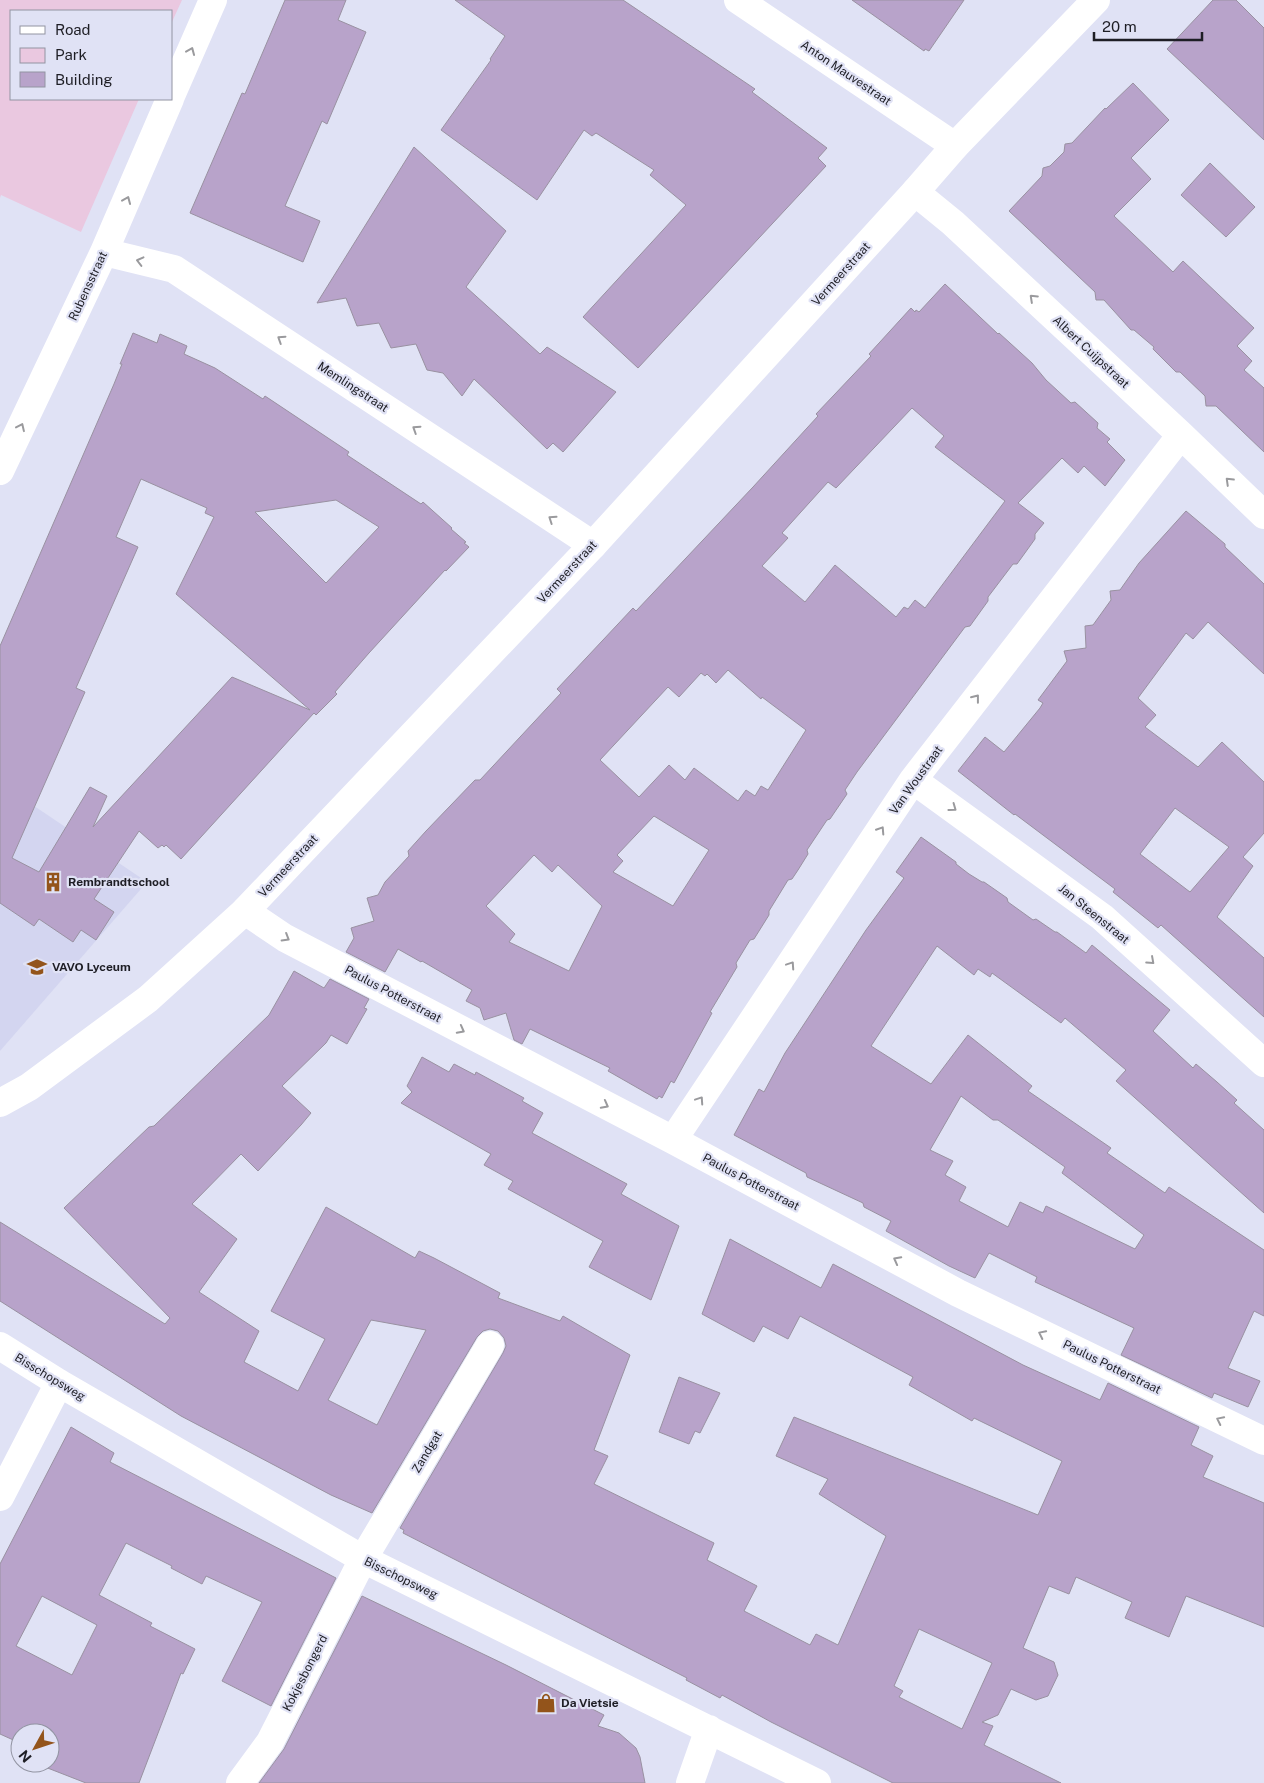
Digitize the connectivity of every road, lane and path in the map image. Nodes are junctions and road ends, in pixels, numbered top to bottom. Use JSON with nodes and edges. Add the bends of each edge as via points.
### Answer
{"nodes":[{"id":1,"x":212,"y":0,"type":"edge"},
{"id":2,"x":738,"y":0,"type":"edge"},
{"id":3,"x":1096,"y":0,"type":"edge"},
{"id":4,"x":172,"y":95,"type":"edge"},
{"id":5,"x":170,"y":100,"type":"edge"},
{"id":6,"x":955,"y":146,"type":"junction"},
{"id":7,"x":915,"y":192,"type":"junction"},
{"id":8,"x":104,"y":252,"type":"junction"},
{"id":9,"x":1181,"y":435,"type":"junction"},
{"id":10,"x":0,"y":471,"type":"edge"},
{"id":11,"x":1264,"y":515,"type":"edge"},
{"id":12,"x":593,"y":545,"type":"junction"},
{"id":13,"x":914,"y":780,"type":"junction"},
{"id":14,"x":245,"y":911,"type":"junction"},
{"id":15,"x":1264,"y":1063,"type":"edge"},
{"id":16,"x":0,"y":1102,"type":"edge"},
{"id":17,"x":673,"y":1140,"type":"junction"},
{"id":18,"x":490,"y":1345,"type":"dead end"},
{"id":19,"x":0,"y":1346,"type":"edge"},
{"id":20,"x":59,"y":1383,"type":"junction"},
{"id":21,"x":1264,"y":1441,"type":"edge"},
{"id":22,"x":0,"y":1498,"type":"edge"},
{"id":23,"x":363,"y":1559,"type":"junction"},
{"id":24,"x":708,"y":1730,"type":"junction"},
{"id":25,"x":240,"y":1783,"type":"edge"},
{"id":26,"x":690,"y":1783,"type":"edge"},
{"id":27,"x":817,"y":1783,"type":"edge"}],
"edges":[{"from":4,"to":1,"type":"street","name":"Rubensstraat","one_way":true},
{"from":2,"to":6,"type":"street","name":"Anton Mauvestraat"},
{"from":3,"to":6,"type":"street","name":"Vermeerstraat"},
{"from":8,"to":5,"type":"street","name":"Rubensstraat","one_way":true},
{"from":6,"to":7,"type":"street","name":"Vermeerstraat"},
{"from":9,"to":7,"type":"street","name":"Albert Cuijpstraat","one_way":true},
{"from":7,"to":12,"type":"street","name":"Vermeerstraat"},
{"from":10,"to":8,"type":"street","name":"Rubensstraat","one_way":true},
{"from":12,"to":8,"type":"street","name":"Memlingstraat","one_way":true,"via":[[174,269]]},
{"from":11,"to":9,"type":"street","name":"Albert Cuijpstraat","one_way":true},
{"from":13,"to":9,"type":"street","name":"Van Woustraat","one_way":true},
{"from":12,"to":14,"type":"street","name":"Vermeerstraat"},
{"from":13,"to":15,"type":"street","name":"Jan Steenstraat","one_way":true,"via":[[1102,917]]},
{"from":17,"to":13,"type":"street","name":"Van Woustraat","one_way":true},
{"from":14,"to":16,"type":"street","name":"Vermeerstraat","via":[[148,999],[29,1087]]},
{"from":14,"to":17,"type":"street","name":"Paulus Potterstraat","one_way":true,"via":[[286,938]]},
{"from":21,"to":17,"type":"street","name":"Paulus Potterstraat","one_way":true,"via":[[958,1293]]},
{"from":18,"to":23,"type":"street","name":"Zandgat"},
{"from":19,"to":20,"type":"street","name":"Bisschopsweg"},
{"from":20,"to":22,"type":"street"},
{"from":20,"to":23,"type":"street","name":"Bisschopsweg"},
{"from":23,"to":24,"type":"street","name":"Bisschopsweg"},
{"from":23,"to":25,"type":"street","name":"Kokjesbongerd","via":[[270,1742]]},
{"from":24,"to":26,"type":"street"},
{"from":24,"to":27,"type":"street","name":"Bisschopsweg"}]}
